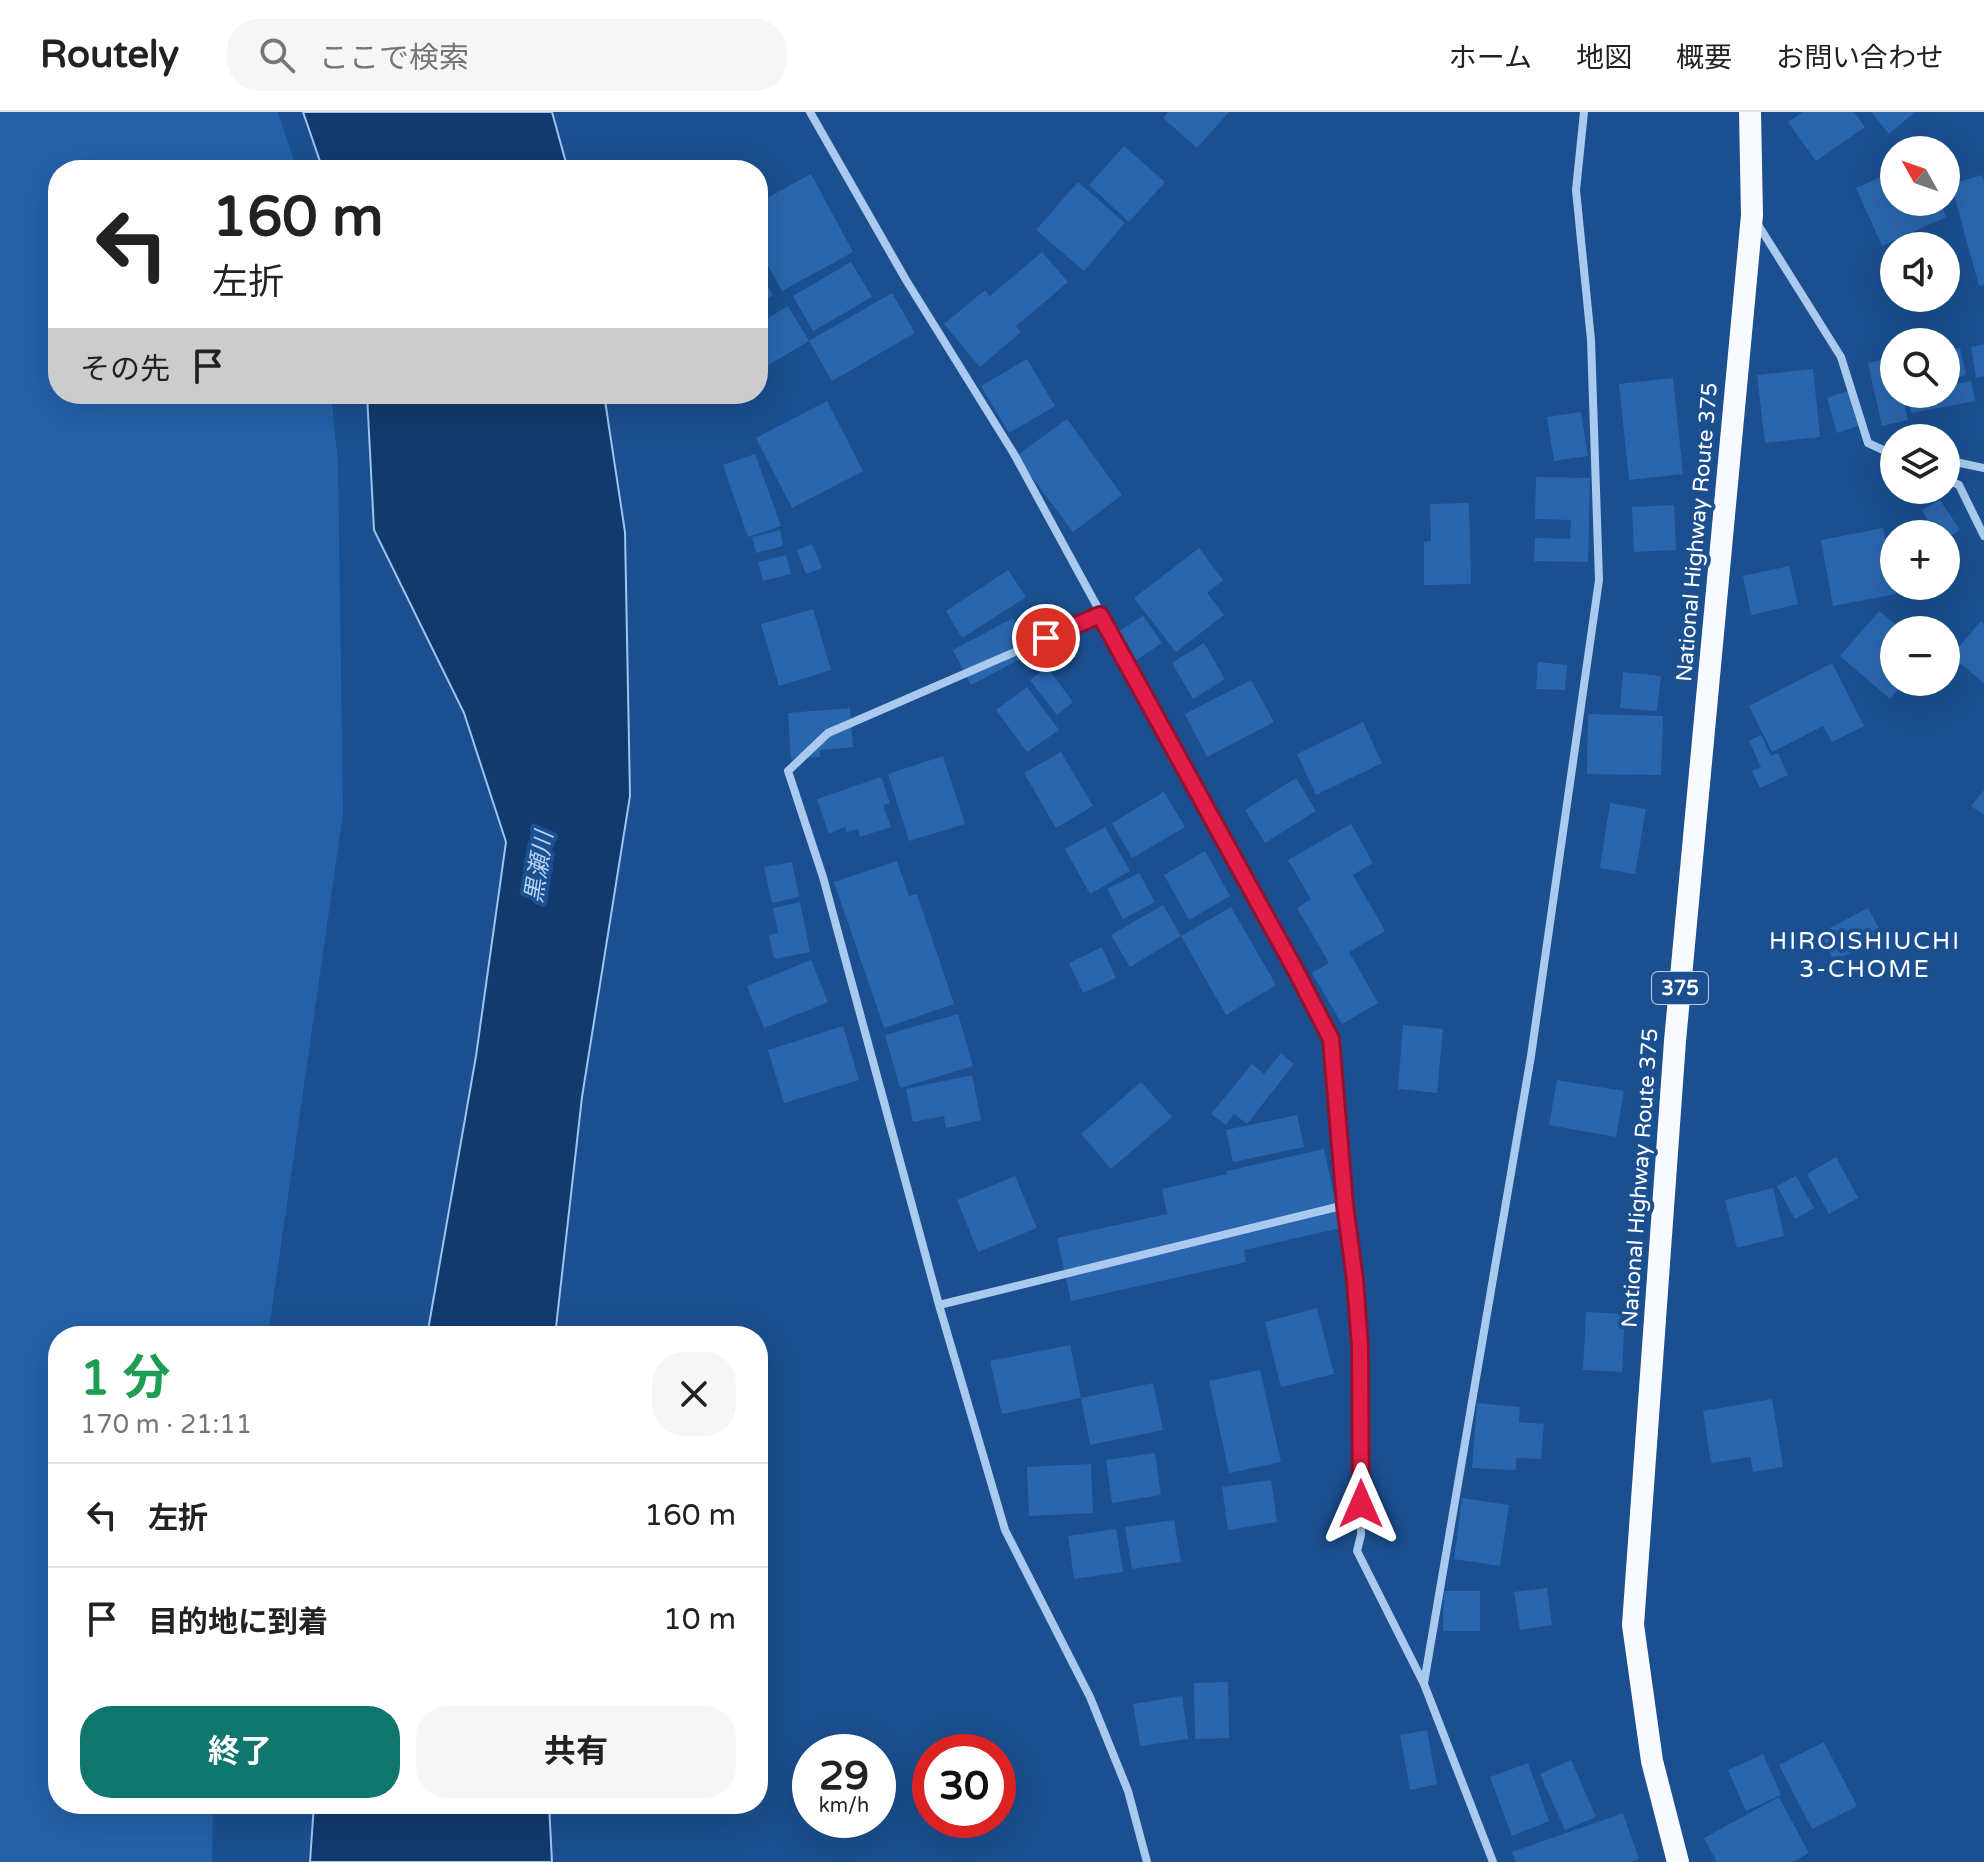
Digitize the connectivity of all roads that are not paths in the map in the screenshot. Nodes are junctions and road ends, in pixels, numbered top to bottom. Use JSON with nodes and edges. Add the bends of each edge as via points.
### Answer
{"nodes":[{"id":1,"x":810,"y":112,"type":"edge"},
{"id":2,"x":1584,"y":112,"type":"edge"},
{"id":3,"x":1750,"y":112,"type":"edge"},
{"id":4,"x":1752,"y":215,"type":"junction"},
{"id":5,"x":1868,"y":443,"type":"junction"},
{"id":6,"x":1880,"y":445,"type":"edge"},
{"id":7,"x":1880,"y":449,"type":"edge"},
{"id":8,"x":1960,"y":463,"type":"edge"},
{"id":9,"x":1984,"y":468,"type":"edge"},
{"id":10,"x":1960,"y":487,"type":"edge"},
{"id":11,"x":1984,"y":536,"type":"edge"},
{"id":12,"x":1100,"y":615,"type":"junction"},
{"id":13,"x":1345,"y":1205,"type":"junction"},
{"id":14,"x":939,"y":1305,"type":"junction"},
{"id":15,"x":1424,"y":1684,"type":"junction"},
{"id":16,"x":1147,"y":1862,"type":"edge"},
{"id":17,"x":1493,"y":1862,"type":"edge"},
{"id":18,"x":1678,"y":1862,"type":"edge"}],
"edges":[{"from":1,"to":12,"type":"street","via":[[1014,454]]},
{"from":2,"to":15,"type":"street","via":[[1576,190],[1591,340],[1599,580],[1531,1056]]},
{"from":3,"to":4,"type":"highway","name":"National Highway Route 375","number":"375"},
{"from":4,"to":5,"type":"street","via":[[1841,357]]},
{"from":4,"to":18,"type":"highway","name":"National Highway Route 375","number":"375","via":[[1675,1041],[1633,1625],[1652,1761]]},
{"from":5,"to":6,"type":"street"},
{"from":5,"to":7,"type":"street"},
{"from":8,"to":9,"type":"street"},
{"from":10,"to":11,"type":"street"},
{"from":12,"to":13,"type":"street","via":[[1331,1039]]},
{"from":12,"to":14,"type":"street","via":[[828,733],[788,771],[823,877]]},
{"from":13,"to":14,"type":"street"},
{"from":13,"to":15,"type":"street","via":[[1360,1347],[1357,1551]]},
{"from":14,"to":16,"type":"street","via":[[1005,1530],[1090,1697],[1128,1791]]},
{"from":15,"to":17,"type":"street"}]}
